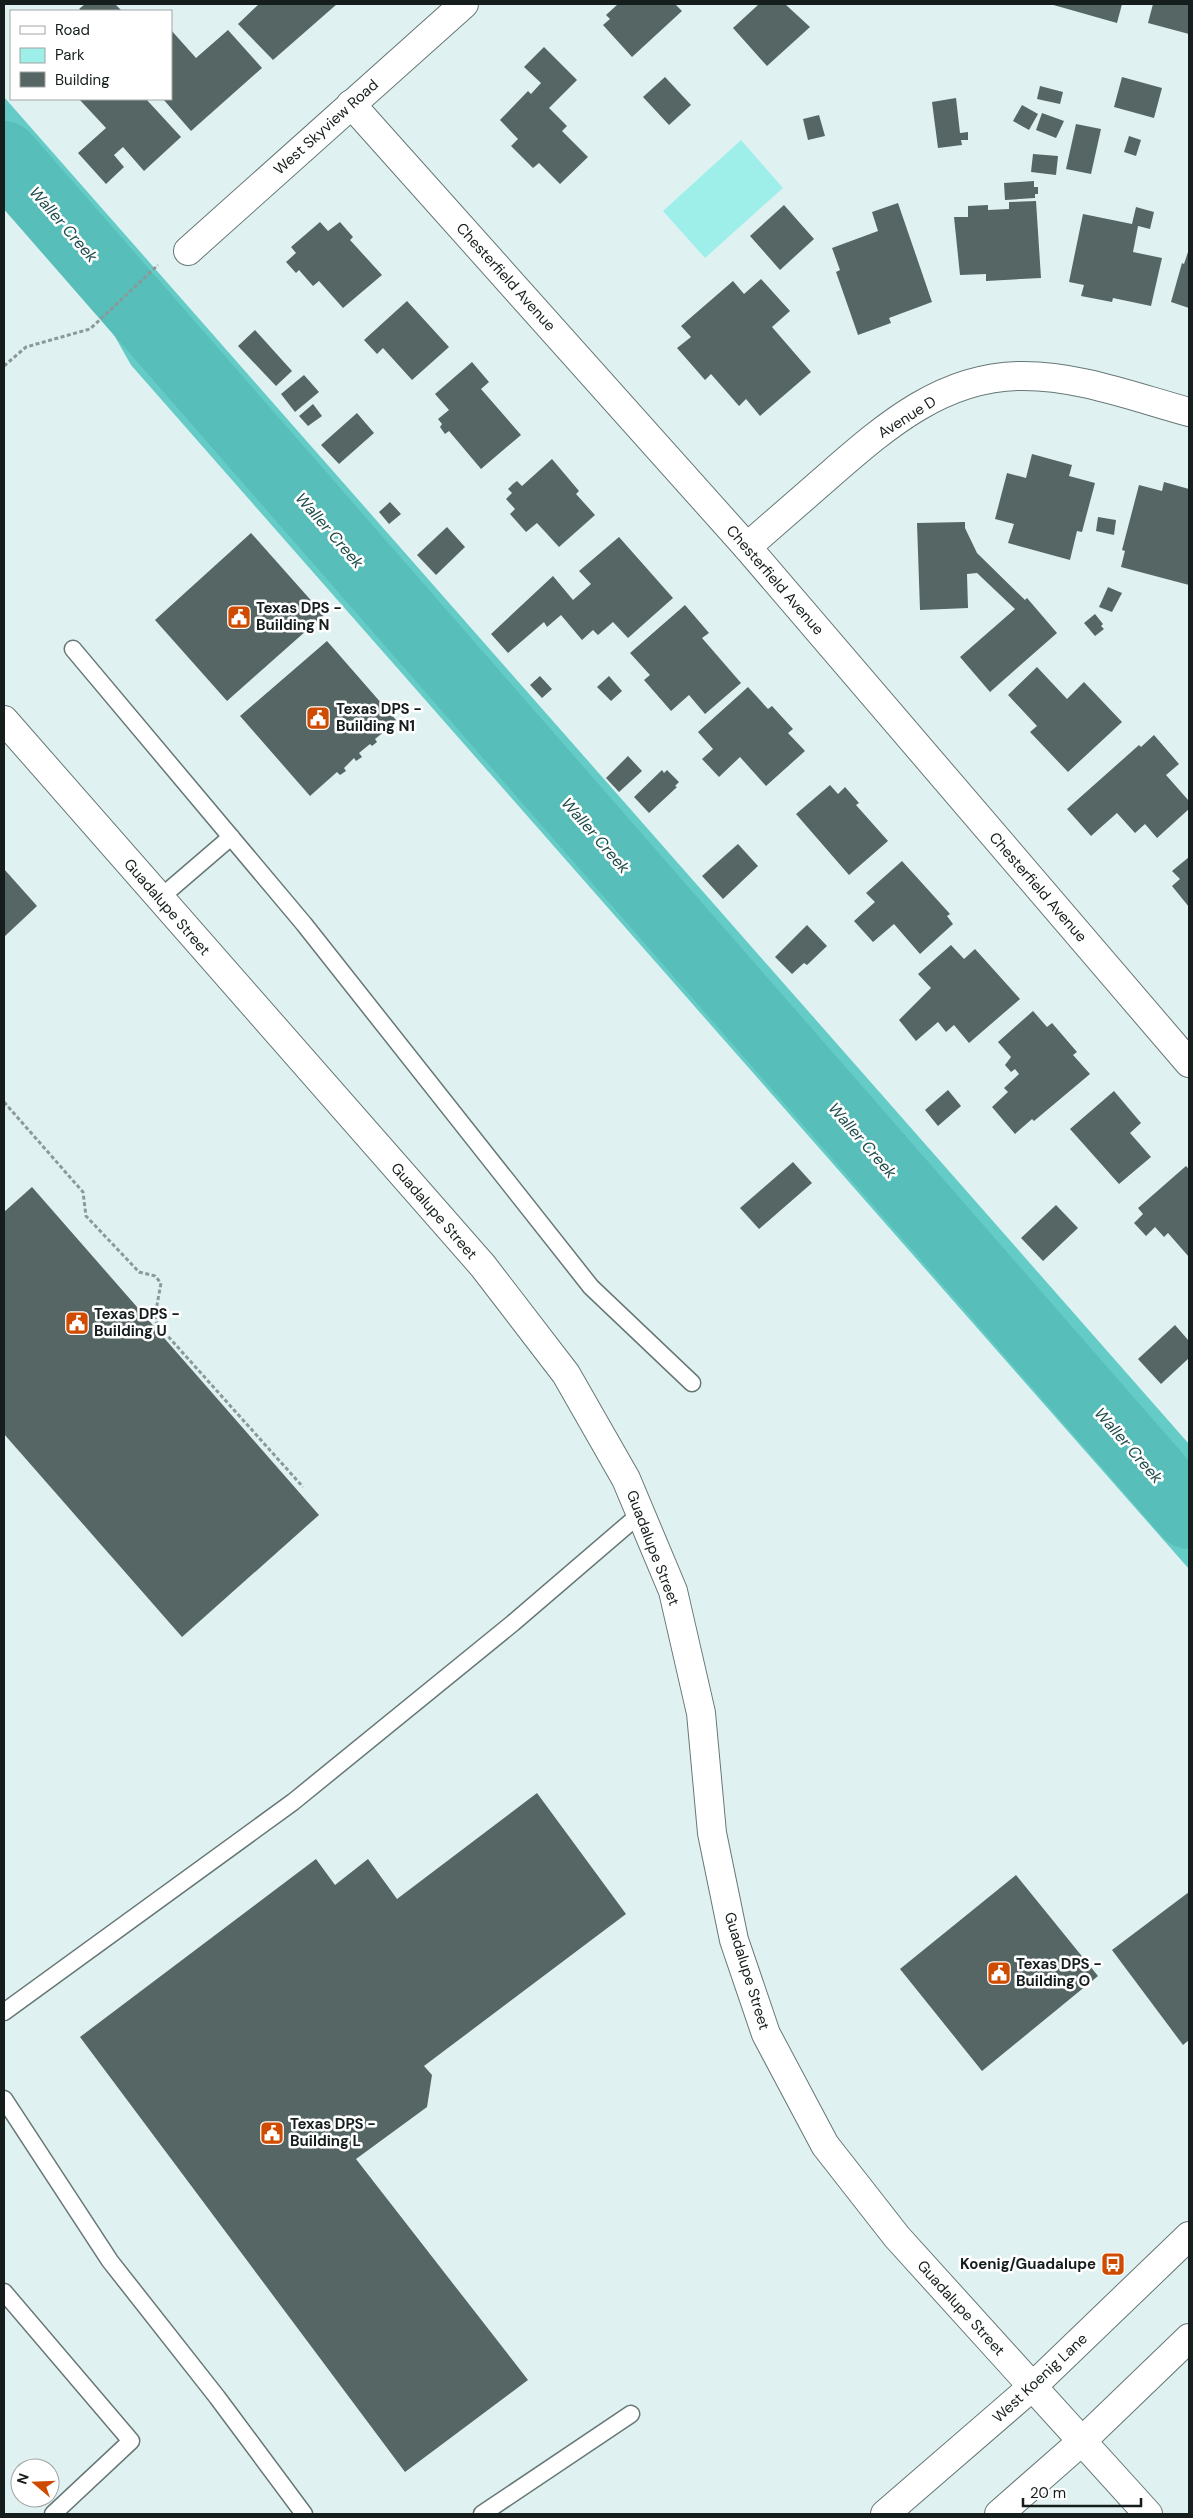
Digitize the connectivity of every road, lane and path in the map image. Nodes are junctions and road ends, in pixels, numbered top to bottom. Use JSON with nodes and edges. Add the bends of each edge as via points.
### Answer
{"nodes":[{"id":1,"x":464,"y":4,"type":"edge"},
{"id":2,"x":351,"y":104,"type":"junction"},
{"id":3,"x":188,"y":251,"type":"dead end"},
{"id":4,"x":156,"y":266,"type":"dead end"},
{"id":5,"x":4,"y":366,"type":"edge"},
{"id":6,"x":1189,"y":412,"type":"edge"},
{"id":7,"x":747,"y":547,"type":"junction"},
{"id":8,"x":73,"y":649,"type":"dead end"},
{"id":9,"x":4,"y":720,"type":"edge"},
{"id":10,"x":231,"y":837,"type":"junction"},
{"id":11,"x":160,"y":898,"type":"junction"},
{"id":12,"x":1185,"y":1051,"type":"edge"},
{"id":13,"x":4,"y":1102,"type":"edge"},
{"id":14,"x":692,"y":1384,"type":"dead end"},
{"id":15,"x":303,"y":1487,"type":"dead end"},
{"id":16,"x":640,"y":1514,"type":"junction"},
{"id":17,"x":4,"y":2012,"type":"edge"},
{"id":18,"x":4,"y":2099,"type":"edge"},
{"id":19,"x":1189,"y":2236,"type":"edge"},
{"id":20,"x":4,"y":2292,"type":"edge"},
{"id":21,"x":1189,"y":2338,"type":"edge"},
{"id":22,"x":1032,"y":2387,"type":"junction"},
{"id":23,"x":631,"y":2414,"type":"dead end"},
{"id":24,"x":1081,"y":2442,"type":"junction"},
{"id":25,"x":53,"y":2514,"type":"edge"},
{"id":26,"x":304,"y":2514,"type":"edge"},
{"id":27,"x":482,"y":2514,"type":"edge"},
{"id":28,"x":885,"y":2514,"type":"edge"},
{"id":29,"x":999,"y":2514,"type":"edge"},
{"id":30,"x":1148,"y":2514,"type":"edge"}],
"edges":[{"from":1,"to":2,"type":"street","name":"West Skyview Road"},
{"from":2,"to":3,"type":"street","name":"West Skyview Road"},
{"from":2,"to":7,"type":"street","name":"Chesterfield Avenue"},
{"from":4,"to":5,"type":"path","via":[[90,329],[26,347]]},
{"from":6,"to":7,"type":"street","name":"Avenue D","via":[[1073,380],[1019,376],[973,382],[928,400],[887,425]]},
{"from":7,"to":12,"type":"street","name":"Chesterfield Avenue"},
{"from":8,"to":10,"type":"lane"},
{"from":9,"to":11,"type":"street","name":"Guadalupe Street"},
{"from":10,"to":11,"type":"lane"},
{"from":10,"to":14,"type":"lane","via":[[304,924],[591,1287]]},
{"from":11,"to":16,"type":"street","name":"Guadalupe Street","via":[[483,1266],[566,1374],[626,1479]]},
{"from":13,"to":15,"type":"path","via":[[83,1192],[86,1216],[139,1272],[156,1276],[161,1283],[155,1316],[157,1324]]},
{"from":16,"to":17,"type":"lane","via":[[514,1623],[293,1802]]},
{"from":16,"to":22,"type":"street","name":"Guadalupe Street","via":[[673,1591],[701,1713],[712,1833],[734,1940],[766,2034],[825,2145],[896,2237]]},
{"from":18,"to":26,"type":"lane","via":[[110,2261],[218,2397]]},
{"from":19,"to":22,"type":"street","name":"West Koenig Lane"},
{"from":20,"to":25,"type":"lane","via":[[132,2441]]},
{"from":21,"to":24,"type":"street"},
{"from":22,"to":24,"type":"street","name":"Guadalupe Street"},
{"from":22,"to":28,"type":"street","name":"West Koenig Lane"},
{"from":23,"to":27,"type":"lane"},
{"from":24,"to":29,"type":"street"},
{"from":24,"to":30,"type":"street","name":"Guadalupe Street"}]}
